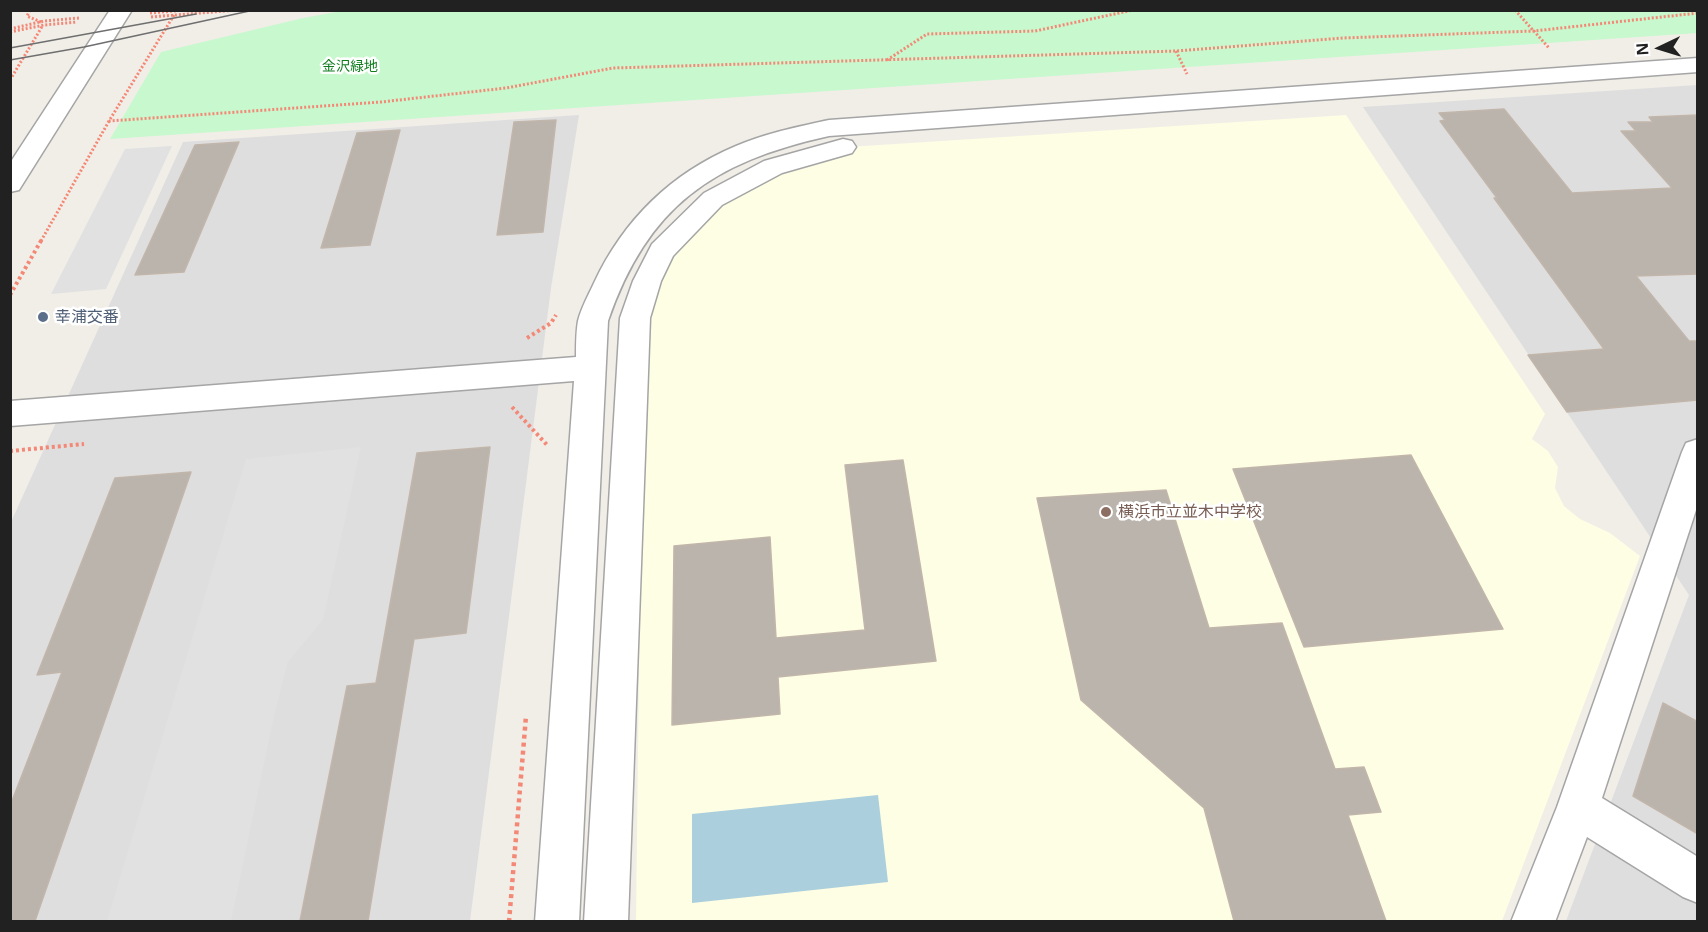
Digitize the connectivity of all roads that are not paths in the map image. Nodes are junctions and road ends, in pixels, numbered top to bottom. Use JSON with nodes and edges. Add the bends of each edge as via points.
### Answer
{"nodes":[{"id":1,"x":121,"y":10,"type":"edge"},
{"id":2,"x":1698,"y":65,"type":"edge"},
{"id":3,"x":1698,"y":85,"type":"edge"},
{"id":4,"x":10,"y":184,"type":"edge"},
{"id":5,"x":589,"y":368,"type":"junction"},
{"id":6,"x":10,"y":414,"type":"edge"},
{"id":7,"x":1698,"y":452,"type":"edge"},
{"id":8,"x":1578,"y":807,"type":"junction"},
{"id":9,"x":1698,"y":882,"type":"edge"},
{"id":10,"x":557,"y":921,"type":"edge"},
{"id":11,"x":606,"y":921,"type":"edge"},
{"id":12,"x":1533,"y":921,"type":"edge"}],
"edges":[{"from":1,"to":4,"type":"street"},
{"from":2,"to":5,"type":"street","via":[[829,128],[762,145],[709,170],[668,201],[638,231],[605,286],[593,321]]},
{"from":3,"to":11,"type":"street","via":[[843,147],[773,166],[713,199],[662,251],[646,281],[635,318]]},
{"from":5,"to":6,"type":"street"},
{"from":5,"to":10,"type":"street"},
{"from":7,"to":8,"type":"street"},
{"from":8,"to":9,"type":"street"},
{"from":8,"to":12,"type":"street"}]}
